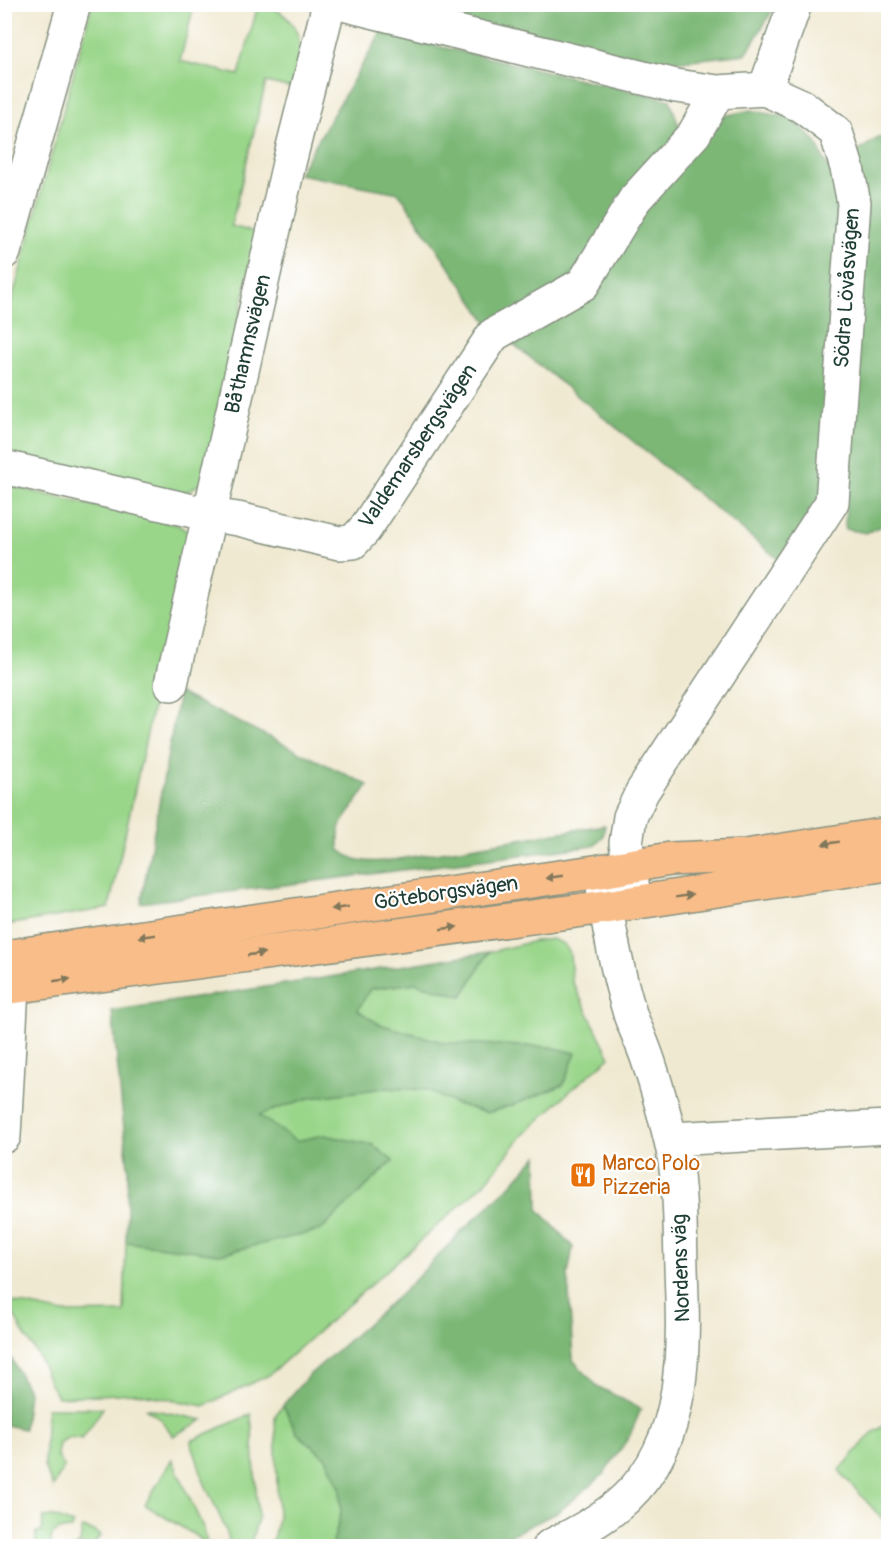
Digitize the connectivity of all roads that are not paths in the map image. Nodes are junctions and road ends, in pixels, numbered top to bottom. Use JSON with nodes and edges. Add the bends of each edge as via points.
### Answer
{"nodes":[{"id":1,"x":74,"y":4,"type":"edge"},
{"id":2,"x":329,"y":4,"type":"edge"},
{"id":3,"x":343,"y":4,"type":"edge"},
{"id":4,"x":795,"y":4,"type":"edge"},
{"id":5,"x":765,"y":89,"type":"junction"},
{"id":6,"x":718,"y":93,"type":"junction"},
{"id":7,"x":4,"y":252,"type":"edge"},
{"id":8,"x":4,"y":466,"type":"edge"},
{"id":9,"x":210,"y":515,"type":"junction"},
{"id":10,"x":171,"y":684,"type":"dead end"},
{"id":11,"x":888,"y":834,"type":"edge"},
{"id":12,"x":888,"y":864,"type":"edge"},
{"id":13,"x":615,"y":868,"type":"junction"},
{"id":14,"x":620,"y":905,"type":"junction"},
{"id":15,"x":7,"y":977,"type":"edge"},
{"id":16,"x":888,"y":1127,"type":"edge"},
{"id":17,"x":4,"y":1136,"type":"edge"},
{"id":18,"x":671,"y":1139,"type":"junction"},
{"id":19,"x":550,"y":1546,"type":"edge"}],
"edges":[{"from":1,"to":7,"type":"street"},
{"from":2,"to":9,"type":"street","name":"Båthamnsvägen","via":[[288,164]]},
{"from":3,"to":6,"type":"street","name":"Södra Lövåsvägen","via":[[645,79]]},
{"from":4,"to":5,"type":"street"},
{"from":5,"to":6,"type":"street","name":"Södra Lövåsvägen"},
{"from":5,"to":13,"type":"street","name":"Södra Lövåsvägen","via":[[802,106],[836,132],[854,203],[832,502],[642,792]]},
{"from":6,"to":9,"type":"street","name":"Valdemarsbergsvägen","via":[[694,134],[635,199],[583,284],[493,335],[353,542],[339,543]]},
{"from":8,"to":9,"type":"street","name":"Valdemarsbergsvägen"},
{"from":9,"to":10,"type":"street","name":"Båthamnsvägen"},
{"from":11,"to":13,"type":"main road","name":"Göteborgsvägen","one_way":true,"via":[[745,856],[670,859]]},
{"from":14,"to":12,"type":"main road","name":"Göteborgsvägen","one_way":true},
{"from":13,"to":14,"type":"street","name":"Nordens väg"},
{"from":13,"to":15,"type":"main road","name":"Göteborgsvägen","one_way":true},
{"from":15,"to":14,"type":"main road","name":"Göteborgsvägen","one_way":true},
{"from":14,"to":18,"type":"street","name":"Nordens väg","via":[[619,974]]},
{"from":15,"to":17,"type":"street"},
{"from":16,"to":18,"type":"street"},
{"from":18,"to":19,"type":"street","name":"Nordens väg","via":[[678,1187],[684,1339],[670,1425],[648,1473],[627,1498]]}]}
